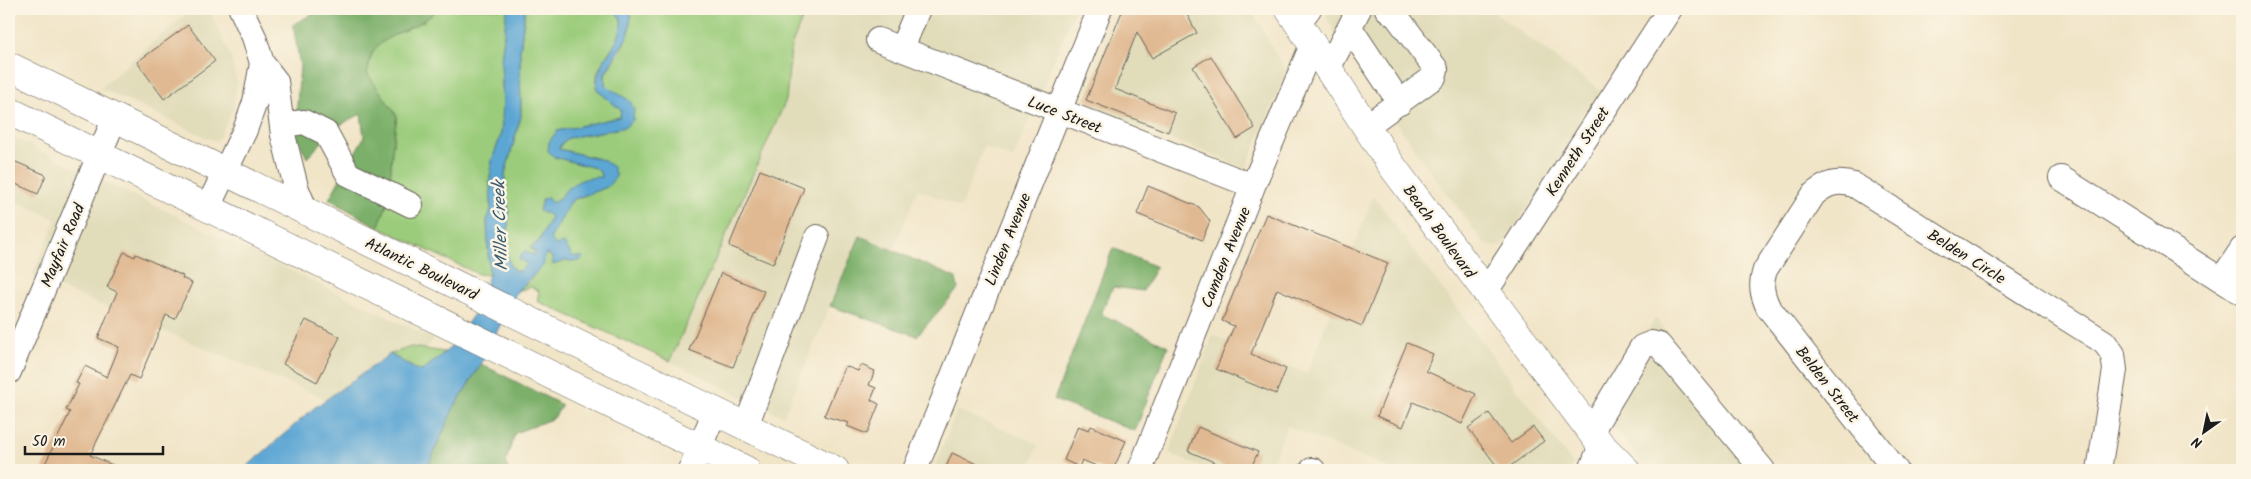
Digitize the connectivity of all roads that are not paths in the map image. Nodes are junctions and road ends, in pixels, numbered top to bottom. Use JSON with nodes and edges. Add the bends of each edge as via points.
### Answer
{"nodes":[{"id":1,"x":241,"y":9,"type":"edge"},
{"id":2,"x":918,"y":9,"type":"edge"},
{"id":3,"x":1100,"y":9,"type":"edge"},
{"id":4,"x":1387,"y":9,"type":"edge"},
{"id":5,"x":1670,"y":9,"type":"edge"},
{"id":6,"x":1355,"y":18,"type":"edge"},
{"id":7,"x":1302,"y":21,"type":"edge"},
{"id":8,"x":878,"y":40,"type":"dead end"},
{"id":9,"x":902,"y":48,"type":"junction"},
{"id":10,"x":262,"y":63,"type":"junction"},
{"id":11,"x":9,"y":66,"type":"edge"},
{"id":12,"x":1328,"y":69,"type":"junction"},
{"id":13,"x":1400,"y":103,"type":"junction"},
{"id":14,"x":9,"y":110,"type":"edge"},
{"id":15,"x":1058,"y":111,"type":"junction"},
{"id":16,"x":116,"y":117,"type":"junction"},
{"id":17,"x":282,"y":125,"type":"junction"},
{"id":18,"x":1365,"y":127,"type":"junction"},
{"id":19,"x":100,"y":155,"type":"junction"},
{"id":20,"x":226,"y":172,"type":"junction"},
{"id":21,"x":2061,"y":178,"type":"dead end"},
{"id":22,"x":1253,"y":186,"type":"junction"},
{"id":23,"x":411,"y":205,"type":"dead end"},
{"id":24,"x":208,"y":207,"type":"junction"},
{"id":25,"x":306,"y":211,"type":"junction"},
{"id":26,"x":817,"y":237,"type":"dead end"},
{"id":27,"x":2242,"y":249,"type":"edge"},
{"id":28,"x":2222,"y":279,"type":"junction"},
{"id":29,"x":1485,"y":293,"type":"junction"},
{"id":30,"x":2242,"y":293,"type":"edge"},
{"id":31,"x":1762,"y":295,"type":"joint"},
{"id":32,"x":9,"y":372,"type":"edge"},
{"id":33,"x":715,"y":410,"type":"junction"},
{"id":34,"x":746,"y":426,"type":"junction"},
{"id":35,"x":1596,"y":439,"type":"junction"},
{"id":36,"x":695,"y":459,"type":"edge"},
{"id":37,"x":746,"y":470,"type":"edge"},
{"id":38,"x":835,"y":470,"type":"edge"},
{"id":39,"x":915,"y":470,"type":"edge"},
{"id":40,"x":1140,"y":470,"type":"edge"},
{"id":41,"x":1591,"y":470,"type":"edge"},
{"id":42,"x":1614,"y":470,"type":"edge"},
{"id":43,"x":1626,"y":470,"type":"edge"},
{"id":44,"x":1763,"y":470,"type":"edge"},
{"id":45,"x":1896,"y":470,"type":"edge"},
{"id":46,"x":2099,"y":470,"type":"edge"}],
"edges":[{"from":1,"to":10,"type":"street"},
{"from":2,"to":9,"type":"street"},
{"from":3,"to":15,"type":"street","name":"Linden Avenue"},
{"from":4,"to":13,"type":"street","via":[[1397,17],[1436,69],[1434,77]]},
{"from":5,"to":29,"type":"street","name":"Kenneth Street"},
{"from":6,"to":12,"type":"street"},
{"from":6,"to":13,"type":"street"},
{"from":7,"to":12,"type":"main road","name":"Beach Boulevard"},
{"from":7,"to":22,"type":"street","name":"Camden Avenue"},
{"from":8,"to":9,"type":"street","name":"Luce Street"},
{"from":9,"to":15,"type":"street","name":"Luce Street"},
{"from":10,"to":17,"type":"street","via":[[276,81]]},
{"from":10,"to":20,"type":"street","via":[[255,102]]},
{"from":11,"to":16,"type":"main road","name":"Atlantic Boulevard"},
{"from":12,"to":18,"type":"main road","name":"Beach Boulevard"},
{"from":13,"to":18,"type":"street"},
{"from":14,"to":19,"type":"main road"},
{"from":15,"to":22,"type":"street","name":"Luce Street"},
{"from":15,"to":39,"type":"street","name":"Linden Avenue"},
{"from":16,"to":19,"type":"street","name":"Mayfair Road"},
{"from":16,"to":20,"type":"main road","name":"Atlantic Boulevard"},
{"from":17,"to":23,"type":"street","via":[[304,122],[326,133],[348,174]]},
{"from":17,"to":25,"type":"street","via":[[296,187]]},
{"from":18,"to":29,"type":"main road","name":"Beach Boulevard"},
{"from":19,"to":24,"type":"main road"},
{"from":19,"to":32,"type":"street","name":"Mayfair Road"},
{"from":20,"to":24,"type":"street"},
{"from":20,"to":25,"type":"main road","name":"Atlantic Boulevard"},
{"from":21,"to":28,"type":"street"},
{"from":22,"to":40,"type":"street","name":"Camden Avenue"},
{"from":24,"to":36,"type":"main road","via":[[502,351]]},
{"from":25,"to":33,"type":"main road","name":"Atlantic Boulevard"},
{"from":26,"to":34,"type":"street"},
{"from":27,"to":28,"type":"street"},
{"from":28,"to":30,"type":"street"},
{"from":29,"to":35,"type":"main road","name":"Beach Boulevard"},
{"from":31,"to":45,"type":"street","name":"Belden Street","via":[[1768,308]]},
{"from":31,"to":46,"type":"street","name":"Belden Circle","via":[[1761,282],[1765,270],[1814,194],[1834,182],[1854,185],[2104,342],[2113,354],[2115,370]]},
{"from":33,"to":34,"type":"main road","name":"Atlantic Boulevard"},
{"from":33,"to":36,"type":"street"},
{"from":34,"to":38,"type":"main road","name":"Atlantic Boulevard"},
{"from":35,"to":41,"type":"street"},
{"from":35,"to":42,"type":"main road","name":"Beach Boulevard"},
{"from":35,"to":43,"type":"main road","name":"Beach Boulevard"},
{"from":35,"to":44,"type":"street","via":[[1642,347],[1652,342],[1659,345]]},
{"from":36,"to":37,"type":"main road"}]}
